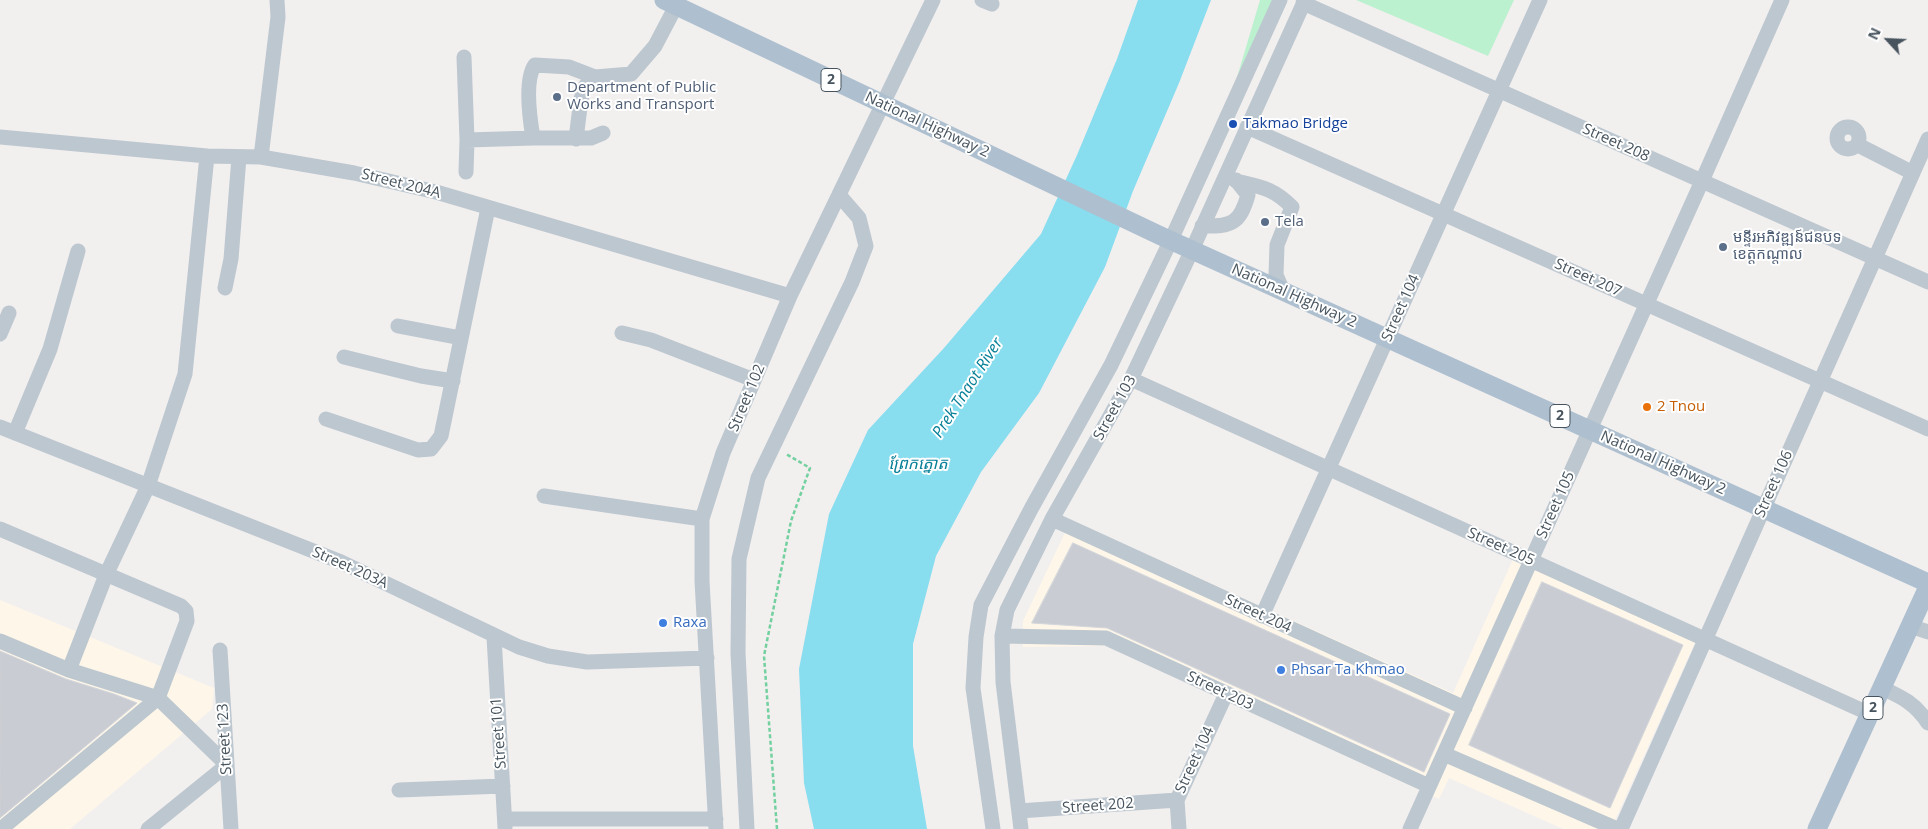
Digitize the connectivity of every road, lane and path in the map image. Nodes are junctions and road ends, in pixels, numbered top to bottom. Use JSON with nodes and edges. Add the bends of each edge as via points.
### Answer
{"nodes":[{"id":1,"x":277,"y":0,"type":"edge"},
{"id":2,"x":933,"y":0,"type":"edge"},
{"id":3,"x":1280,"y":0,"type":"edge"},
{"id":4,"x":1540,"y":0,"type":"edge"},
{"id":5,"x":1782,"y":0,"type":"edge"},
{"id":6,"x":1304,"y":2,"type":"edge"},
{"id":7,"x":670,"y":3,"type":"edge"},
{"id":8,"x":464,"y":57,"type":"dead end"},
{"id":9,"x":595,"y":77,"type":"junction"},
{"id":10,"x":1499,"y":91,"type":"junction"},
{"id":11,"x":882,"y":105,"type":"junction"},
{"id":12,"x":1247,"y":127,"type":"junction"},
{"id":13,"x":603,"y":133,"type":"dead end"},
{"id":14,"x":0,"y":137,"type":"edge"},
{"id":15,"x":533,"y":138,"type":"junction"},
{"id":16,"x":576,"y":139,"type":"junction"},
{"id":17,"x":467,"y":140,"type":"junction"},
{"id":18,"x":1928,"y":140,"type":"edge"},
{"id":19,"x":1858,"y":144,"type":"dead end"},
{"id":20,"x":207,"y":156,"type":"junction"},
{"id":21,"x":239,"y":157,"type":"junction"},
{"id":22,"x":261,"y":157,"type":"junction"},
{"id":23,"x":466,"y":172,"type":"dead end"},
{"id":24,"x":1913,"y":173,"type":"junction"},
{"id":25,"x":1232,"y":176,"type":"junction"},
{"id":26,"x":1702,"y":181,"type":"junction"},
{"id":27,"x":839,"y":195,"type":"junction"},
{"id":28,"x":488,"y":208,"type":"junction"},
{"id":29,"x":1443,"y":214,"type":"junction"},
{"id":30,"x":1202,"y":226,"type":"junction"},
{"id":31,"x":1166,"y":238,"type":"junction"},
{"id":32,"x":1192,"y":250,"type":"junction"},
{"id":33,"x":78,"y":251,"type":"dead end"},
{"id":34,"x":1875,"y":258,"type":"junction"},
{"id":35,"x":1928,"y":282,"type":"edge"},
{"id":36,"x":225,"y":288,"type":"dead end"},
{"id":37,"x":1283,"y":291,"type":"junction"},
{"id":38,"x":790,"y":296,"type":"junction"},
{"id":39,"x":1647,"y":304,"type":"junction"},
{"id":40,"x":9,"y":313,"type":"dead end"},
{"id":41,"x":398,"y":326,"type":"dead end"},
{"id":42,"x":622,"y":333,"type":"dead end"},
{"id":43,"x":0,"y":334,"type":"edge"},
{"id":44,"x":461,"y":338,"type":"junction"},
{"id":45,"x":1387,"y":338,"type":"junction"},
{"id":46,"x":344,"y":357,"type":"dead end"},
{"id":47,"x":1131,"y":379,"type":"junction"},
{"id":48,"x":754,"y":380,"type":"junction"},
{"id":49,"x":452,"y":381,"type":"junction"},
{"id":50,"x":1820,"y":381,"type":"junction"},
{"id":51,"x":326,"y":419,"type":"dead end"},
{"id":52,"x":0,"y":427,"type":"edge"},
{"id":53,"x":1928,"y":429,"type":"edge"},
{"id":54,"x":1590,"y":430,"type":"junction"},
{"id":55,"x":15,"y":433,"type":"junction"},
{"id":56,"x":773,"y":447,"type":"junction"},
{"id":57,"x":1328,"y":468,"type":"junction"},
{"id":58,"x":148,"y":486,"type":"junction"},
{"id":59,"x":544,"y":496,"type":"dead end"},
{"id":60,"x":1764,"y":508,"type":"junction"},
{"id":61,"x":702,"y":519,"type":"junction"},
{"id":62,"x":1052,"y":519,"type":"junction"},
{"id":63,"x":0,"y":530,"type":"edge"},
{"id":64,"x":1531,"y":560,"type":"junction"},
{"id":65,"x":106,"y":575,"type":"junction"},
{"id":66,"x":1928,"y":582,"type":"edge"},
{"id":67,"x":1928,"y":587,"type":"edge"},
{"id":68,"x":1923,"y":608,"type":"edge"},
{"id":69,"x":1262,"y":616,"type":"junction"},
{"id":70,"x":1910,"y":626,"type":"junction"},
{"id":71,"x":1928,"y":632,"type":"edge"},
{"id":72,"x":1002,"y":636,"type":"junction"},
{"id":73,"x":494,"y":637,"type":"junction"},
{"id":74,"x":1705,"y":639,"type":"junction"},
{"id":75,"x":0,"y":641,"type":"edge"},
{"id":76,"x":220,"y":650,"type":"dead end"},
{"id":77,"x":707,"y":658,"type":"junction"},
{"id":78,"x":69,"y":670,"type":"junction"},
{"id":79,"x":1882,"y":688,"type":"junction"},
{"id":80,"x":1226,"y":694,"type":"junction"},
{"id":81,"x":158,"y":698,"type":"junction"},
{"id":82,"x":1465,"y":708,"type":"junction"},
{"id":83,"x":1870,"y":714,"type":"junction"},
{"id":84,"x":1928,"y":724,"type":"edge"},
{"id":85,"x":1444,"y":754,"type":"junction"},
{"id":86,"x":227,"y":765,"type":"junction"},
{"id":87,"x":503,"y":786,"type":"junction"},
{"id":88,"x":1429,"y":786,"type":"junction"},
{"id":89,"x":399,"y":790,"type":"dead end"},
{"id":90,"x":1177,"y":800,"type":"junction"},
{"id":91,"x":1019,"y":812,"type":"junction"},
{"id":92,"x":505,"y":824,"type":"edge"},
{"id":93,"x":716,"y":824,"type":"edge"},
{"id":94,"x":1,"y":829,"type":"edge"},
{"id":95,"x":148,"y":829,"type":"edge"},
{"id":96,"x":231,"y":829,"type":"edge"},
{"id":97,"x":747,"y":829,"type":"edge"},
{"id":98,"x":777,"y":829,"type":"edge"},
{"id":99,"x":993,"y":829,"type":"edge"},
{"id":100,"x":1021,"y":829,"type":"edge"},
{"id":101,"x":1179,"y":829,"type":"edge"},
{"id":102,"x":1410,"y":829,"type":"edge"},
{"id":103,"x":1619,"y":829,"type":"edge"},
{"id":104,"x":1817,"y":829,"type":"edge"}],
"edges":[{"from":1,"to":22,"type":"street","via":[[278,17]]},
{"from":2,"to":11,"type":"street","name":"Street 102"},
{"from":3,"to":31,"type":"street"},
{"from":4,"to":10,"type":"street","name":"Street 104"},
{"from":5,"to":26,"type":"street","name":"Street 105"},
{"from":6,"to":10,"type":"street","name":"Street 208"},
{"from":6,"to":12,"type":"street","name":"Street 103"},
{"from":7,"to":9,"type":"street","via":[[655,46],[631,74]]},
{"from":7,"to":11,"type":"main road","name":"National Highway 2","number":"2"},
{"from":8,"to":17,"type":"street"},
{"from":9,"to":15,"type":"street","via":[[569,67],[534,65],[529,81]]},
{"from":9,"to":16,"type":"street","via":[[586,85],[581,99]]},
{"from":10,"to":26,"type":"street","name":"Street 208"},
{"from":10,"to":29,"type":"street","name":"Street 104"},
{"from":11,"to":27,"type":"street","name":"Street 102"},
{"from":11,"to":31,"type":"main road","name":"National Highway 2","number":"2"},
{"from":12,"to":25,"type":"street","name":"Street 103"},
{"from":12,"to":29,"type":"street","name":"Street 207"},
{"from":13,"to":16,"type":"street"},
{"from":14,"to":20,"type":"street","name":"Street 204A"},
{"from":15,"to":16,"type":"street"},
{"from":15,"to":17,"type":"street"},
{"from":17,"to":23,"type":"street"},
{"from":18,"to":24,"type":"street","name":"Street 106"},
{"from":19,"to":24,"type":"street"},
{"from":20,"to":21,"type":"street","name":"Street 204A"},
{"from":20,"to":58,"type":"street","via":[[185,374]]},
{"from":21,"to":22,"type":"street","name":"Street 204A"},
{"from":21,"to":36,"type":"street","via":[[231,259]]},
{"from":22,"to":28,"type":"street","name":"Street 204A","via":[[354,172]]},
{"from":24,"to":34,"type":"street","name":"Street 106"},
{"from":25,"to":30,"type":"street","name":"Street 103"},
{"from":25,"to":30,"type":"street","via":[[1248,195],[1243,212],[1233,222],[1218,227]]},
{"from":25,"to":37,"type":"street","via":[[1280,195],[1292,208],[1277,245],[1276,275]]},
{"from":26,"to":34,"type":"street","name":"Street 208"},
{"from":26,"to":39,"type":"street","name":"Street 105"},
{"from":27,"to":38,"type":"street","name":"Street 102"},
{"from":27,"to":56,"type":"street","via":[[860,218],[866,246]]},
{"from":28,"to":38,"type":"street","name":"Street 204A"},
{"from":28,"to":44,"type":"street"},
{"from":29,"to":39,"type":"street","name":"Street 207"},
{"from":29,"to":45,"type":"street","name":"Street 104"},
{"from":30,"to":32,"type":"street","name":"Street 103"},
{"from":31,"to":32,"type":"main road","name":"National Highway 2","number":"2"},
{"from":31,"to":99,"type":"street","via":[[1111,366],[981,605],[973,688]]},
{"from":32,"to":37,"type":"main road","name":"National Highway 2","number":"2"},
{"from":32,"to":47,"type":"street","name":"Street 103"},
{"from":33,"to":55,"type":"street","via":[[50,349]]},
{"from":34,"to":35,"type":"street","name":"Street 208"},
{"from":34,"to":50,"type":"street","name":"Street 106"},
{"from":37,"to":45,"type":"main road","name":"National Highway 2","number":"2"},
{"from":38,"to":48,"type":"street","name":"Street 102"},
{"from":39,"to":50,"type":"street","name":"Street 207"},
{"from":39,"to":54,"type":"street","name":"Street 105"},
{"from":40,"to":43,"type":"street"},
{"from":41,"to":44,"type":"street"},
{"from":42,"to":48,"type":"street","via":[[651,340]]},
{"from":44,"to":49,"type":"street"},
{"from":45,"to":54,"type":"main road","name":"National Highway 2","number":"2"},
{"from":45,"to":57,"type":"street","name":"Street 104"},
{"from":46,"to":49,"type":"street"},
{"from":47,"to":57,"type":"street","name":"Street 205"},
{"from":47,"to":62,"type":"street","name":"Street 103"},
{"from":48,"to":61,"type":"street","name":"Street 102","via":[[723,454]]},
{"from":49,"to":51,"type":"street","via":[[441,436],[431,449],[418,450]]},
{"from":50,"to":53,"type":"street","name":"Street 207"},
{"from":50,"to":60,"type":"street","name":"Street 106"},
{"from":52,"to":55,"type":"street","name":"Street 203A"},
{"from":54,"to":60,"type":"main road","name":"National Highway 2","number":"2"},
{"from":54,"to":64,"type":"street","name":"Street 105"},
{"from":55,"to":58,"type":"street","name":"Street 203A"},
{"from":56,"to":97,"type":"street","via":[[758,478],[739,558],[738,653]]},
{"from":56,"to":98,"type":"path","via":[[810,468],[791,521],[764,656]]},
{"from":57,"to":64,"type":"street","name":"Street 205"},
{"from":57,"to":69,"type":"street","name":"Street 104"},
{"from":58,"to":65,"type":"street"},
{"from":58,"to":73,"type":"street","name":"Street 203A","via":[[341,562]]},
{"from":59,"to":61,"type":"street"},
{"from":60,"to":66,"type":"main road","name":"National Highway 2","number":"2"},
{"from":60,"to":74,"type":"street","name":"Street 106"},
{"from":61,"to":77,"type":"street","name":"Street 102"},
{"from":62,"to":69,"type":"street","name":"Street 204"},
{"from":62,"to":72,"type":"street","name":"Street 103","via":[[1007,610]]},
{"from":63,"to":65,"type":"street"},
{"from":64,"to":74,"type":"street","name":"Street 205"},
{"from":64,"to":82,"type":"street","name":"Street 105"},
{"from":65,"to":78,"type":"street"},
{"from":65,"to":81,"type":"street","via":[[181,606],[186,611],[187,621]]},
{"from":67,"to":68,"type":"main road","number":"2"},
{"from":68,"to":70,"type":"main road","number":"2"},
{"from":69,"to":82,"type":"street","name":"Street 204"},
{"from":70,"to":71,"type":"street"},
{"from":70,"to":79,"type":"main road","number":"2"},
{"from":72,"to":80,"type":"street","name":"Street 203","via":[[1106,638]]},
{"from":72,"to":91,"type":"street","name":"Street 103","via":[[1003,682]]},
{"from":73,"to":77,"type":"street","name":"Street 203A","via":[[548,656],[588,662]]},
{"from":73,"to":87,"type":"street","name":"Street 101"},
{"from":74,"to":83,"type":"street","name":"Street 205"},
{"from":74,"to":103,"type":"street","name":"Street 106"},
{"from":75,"to":78,"type":"street"},
{"from":76,"to":86,"type":"street","name":"Street 123"},
{"from":77,"to":93,"type":"street","name":"Street 102"},
{"from":78,"to":81,"type":"street"},
{"from":79,"to":83,"type":"main road","number":"2"},
{"from":79,"to":84,"type":"street","via":[[1916,706]]},
{"from":80,"to":88,"type":"street","name":"Street 203"},
{"from":80,"to":90,"type":"street","name":"Street 104"},
{"from":81,"to":86,"type":"street"},
{"from":81,"to":94,"type":"street"},
{"from":82,"to":85,"type":"street","name":"Street 105"},
{"from":83,"to":104,"type":"main road","number":"2"},
{"from":85,"to":88,"type":"street","name":"Street 105"},
{"from":85,"to":103,"type":"street"},
{"from":86,"to":95,"type":"street"},
{"from":86,"to":96,"type":"street","name":"Street 123"},
{"from":87,"to":89,"type":"street"},
{"from":87,"to":92,"type":"street","name":"Street 101"},
{"from":88,"to":102,"type":"street","name":"Street 105"},
{"from":90,"to":91,"type":"street","name":"Street 202"},
{"from":90,"to":101,"type":"street","name":"Street 104"},
{"from":91,"to":100,"type":"street","name":"Street 103"},
{"from":92,"to":93,"type":"street"}]}
